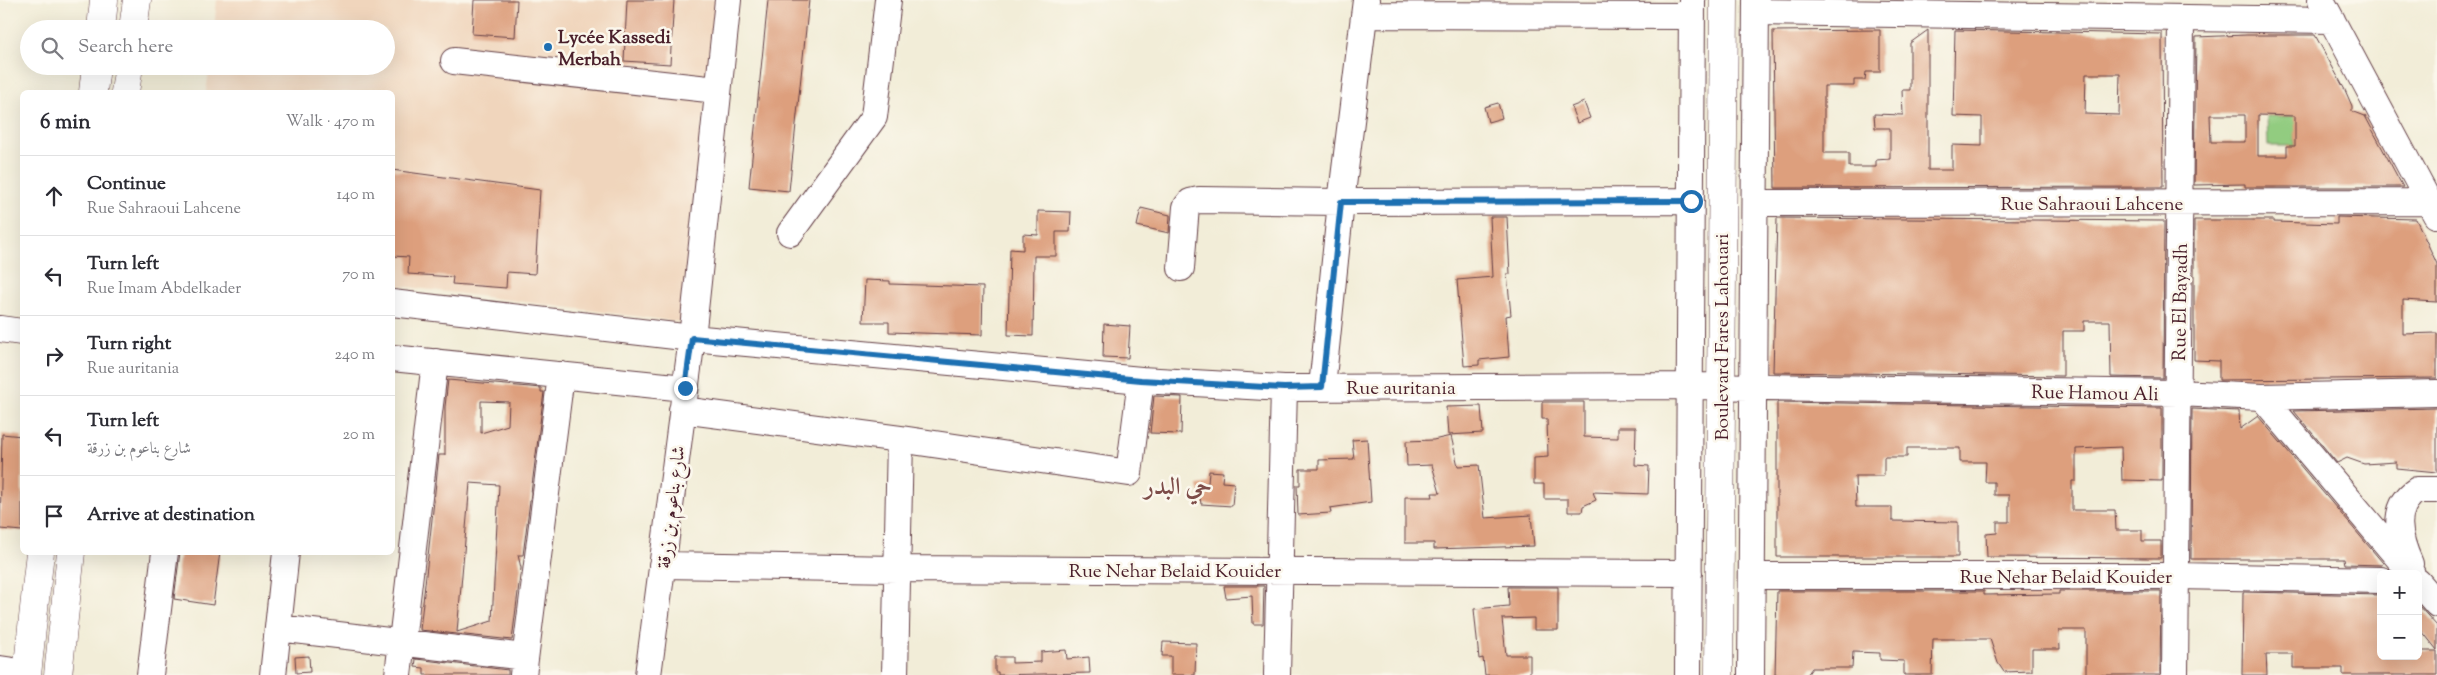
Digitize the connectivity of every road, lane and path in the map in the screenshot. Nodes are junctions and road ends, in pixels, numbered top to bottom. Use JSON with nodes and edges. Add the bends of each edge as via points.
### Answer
{"nodes":[{"id":1,"x":104,"y":0,"type":"edge"},
{"id":2,"x":137,"y":0,"type":"edge"},
{"id":3,"x":728,"y":0,"type":"edge"},
{"id":4,"x":888,"y":0,"type":"edge"},
{"id":5,"x":1724,"y":0,"type":"edge"},
{"id":6,"x":1756,"y":6,"type":"edge"},
{"id":7,"x":1365,"y":7,"type":"edge"},
{"id":8,"x":1692,"y":8,"type":"edge"},
{"id":9,"x":2327,"y":10,"type":"edge"},
{"id":10,"x":2181,"y":19,"type":"junction"},
{"id":11,"x":102,"y":20,"type":"edge"},
{"id":12,"x":134,"y":20,"type":"edge"},
{"id":13,"x":454,"y":61,"type":"dead end"},
{"id":14,"x":95,"y":75,"type":"edge"},
{"id":15,"x":128,"y":75,"type":"edge"},
{"id":16,"x":93,"y":90,"type":"edge"},
{"id":17,"x":125,"y":90,"type":"edge"},
{"id":18,"x":718,"y":90,"type":"junction"},
{"id":19,"x":1691,"y":201,"type":"junction"},
{"id":20,"x":1341,"y":202,"type":"junction"},
{"id":21,"x":1755,"y":203,"type":"junction"},
{"id":22,"x":2180,"y":203,"type":"junction"},
{"id":23,"x":2433,"y":209,"type":"edge"},
{"id":24,"x":790,"y":233,"type":"dead end"},
{"id":25,"x":1181,"y":268,"type":"dead end"},
{"id":26,"x":395,"y":303,"type":"edge"},
{"id":27,"x":0,"y":313,"type":"edge"},
{"id":28,"x":20,"y":315,"type":"edge"},
{"id":29,"x":0,"y":329,"type":"edge"},
{"id":30,"x":20,"y":332,"type":"edge"},
{"id":31,"x":692,"y":338,"type":"junction"},
{"id":32,"x":395,"y":358,"type":"edge"},
{"id":33,"x":436,"y":362,"type":"junction"},
{"id":34,"x":561,"y":375,"type":"junction"},
{"id":35,"x":1141,"y":380,"type":"junction"},
{"id":36,"x":1690,"y":386,"type":"junction"},
{"id":37,"x":1322,"y":387,"type":"junction"},
{"id":38,"x":1753,"y":387,"type":"junction"},
{"id":39,"x":1284,"y":388,"type":"junction"},
{"id":40,"x":1721,"y":388,"type":"junction"},
{"id":41,"x":2178,"y":393,"type":"junction"},
{"id":42,"x":2437,"y":393,"type":"edge"},
{"id":43,"x":2262,"y":397,"type":"junction"},
{"id":44,"x":684,"y":399,"type":"junction"},
{"id":45,"x":900,"y":439,"type":"junction"},
{"id":46,"x":2437,"y":490,"type":"edge"},
{"id":47,"x":40,"y":555,"type":"edge"},
{"id":48,"x":71,"y":555,"type":"edge"},
{"id":49,"x":165,"y":555,"type":"edge"},
{"id":50,"x":286,"y":555,"type":"edge"},
{"id":51,"x":662,"y":565,"type":"junction"},
{"id":52,"x":896,"y":569,"type":"junction"},
{"id":53,"x":1280,"y":570,"type":"junction"},
{"id":54,"x":2410,"y":570,"type":"edge"},
{"id":55,"x":2412,"y":570,"type":"edge"},
{"id":56,"x":1689,"y":573,"type":"junction"},
{"id":57,"x":1752,"y":576,"type":"junction"},
{"id":58,"x":2177,"y":576,"type":"junction"},
{"id":59,"x":2377,"y":580,"type":"edge"},
{"id":60,"x":2422,"y":587,"type":"edge"},
{"id":61,"x":2437,"y":604,"type":"edge"},
{"id":62,"x":278,"y":628,"type":"junction"},
{"id":63,"x":402,"y":644,"type":"junction"},
{"id":64,"x":524,"y":666,"type":"edge"},
{"id":65,"x":0,"y":669,"type":"edge"},
{"id":66,"x":27,"y":674,"type":"edge"},
{"id":67,"x":58,"y":675,"type":"edge"},
{"id":68,"x":150,"y":675,"type":"edge"},
{"id":69,"x":273,"y":675,"type":"edge"},
{"id":70,"x":398,"y":675,"type":"edge"},
{"id":71,"x":648,"y":675,"type":"edge"},
{"id":72,"x":895,"y":675,"type":"edge"},
{"id":73,"x":1277,"y":675,"type":"edge"},
{"id":74,"x":1688,"y":675,"type":"edge"},
{"id":75,"x":1720,"y":675,"type":"edge"},
{"id":76,"x":1751,"y":675,"type":"edge"},
{"id":77,"x":2175,"y":675,"type":"edge"}],
"edges":[{"from":1,"to":11,"type":"main road"},
{"from":2,"to":12,"type":"main road"},
{"from":3,"to":18,"type":"street","name":"شارع بناعوم بن زرقة"},
{"from":4,"to":24,"type":"street","via":[[874,117]]},
{"from":5,"to":40,"type":"main road","name":"Boulevard Fares Lahouari"},
{"from":6,"to":10,"type":"street"},
{"from":6,"to":21,"type":"street"},
{"from":7,"to":8,"type":"street"},
{"from":7,"to":20,"type":"street"},
{"from":8,"to":19,"type":"street"},
{"from":9,"to":10,"type":"street"},
{"from":9,"to":23,"type":"street"},
{"from":10,"to":22,"type":"street","name":"Rue El Bayadh"},
{"from":13,"to":18,"type":"street"},
{"from":14,"to":16,"type":"main road"},
{"from":15,"to":17,"type":"main road"},
{"from":18,"to":31,"type":"street","name":"شارع بناعوم بن زرقة"},
{"from":19,"to":20,"type":"street"},
{"from":19,"to":36,"type":"street"},
{"from":20,"to":25,"type":"street","via":[[1190,202],[1186,207]]},
{"from":20,"to":37,"type":"street"},
{"from":21,"to":22,"type":"street","name":"Rue Sahraoui Lahcene"},
{"from":21,"to":38,"type":"street"},
{"from":22,"to":23,"type":"street","name":"Rue Sahraoui Lahcene"},
{"from":22,"to":41,"type":"street","name":"Rue El Bayadh"},
{"from":26,"to":31,"type":"street","name":"Rue auritania"},
{"from":27,"to":28,"type":"street"},
{"from":29,"to":30,"type":"street"},
{"from":31,"to":35,"type":"street","name":"Rue auritania"},
{"from":31,"to":44,"type":"street","name":"شارع بناعوم بن زرقة"},
{"from":32,"to":33,"type":"street"},
{"from":33,"to":34,"type":"street"},
{"from":33,"to":63,"type":"street"},
{"from":34,"to":44,"type":"street"},
{"from":34,"to":64,"type":"street"},
{"from":35,"to":39,"type":"street","name":"Rue auritania"},
{"from":35,"to":45,"type":"street","via":[[1129,473]]},
{"from":36,"to":37,"type":"street","name":"Rue auritania"},
{"from":36,"to":40,"type":"street","name":"Rue auritania"},
{"from":36,"to":56,"type":"street"},
{"from":37,"to":39,"type":"street","name":"Rue auritania"},
{"from":38,"to":40,"type":"street","name":"Rue Hamou Ali"},
{"from":38,"to":41,"type":"street","name":"Rue Hamou Ali"},
{"from":38,"to":57,"type":"street"},
{"from":39,"to":53,"type":"street"},
{"from":40,"to":75,"type":"main road","name":"Boulevard Fares Lahouari"},
{"from":41,"to":43,"type":"street","name":"Rue Hamou Ali"},
{"from":41,"to":58,"type":"street","name":"Rue El Bayadh"},
{"from":42,"to":43,"type":"street","name":"Rue Hamou Ali"},
{"from":43,"to":54,"type":"street"},
{"from":44,"to":45,"type":"street"},
{"from":44,"to":51,"type":"street","name":"شارع بناعوم بن زرقة"},
{"from":45,"to":52,"type":"street"},
{"from":46,"to":55,"type":"street","via":[[2417,490],[2404,503],[2399,514],[2399,531]]},
{"from":47,"to":66,"type":"main road"},
{"from":48,"to":67,"type":"main road"},
{"from":49,"to":68,"type":"street"},
{"from":50,"to":62,"type":"street"},
{"from":51,"to":52,"type":"street","name":"Rue Nehar Belaid Kouider"},
{"from":51,"to":71,"type":"street","name":"شارع بناعوم بن زرقة"},
{"from":52,"to":53,"type":"street","name":"Rue Nehar Belaid Kouider"},
{"from":52,"to":72,"type":"street"},
{"from":53,"to":56,"type":"street","name":"Rue Nehar Belaid Kouider"},
{"from":53,"to":73,"type":"street"},
{"from":56,"to":74,"type":"street"},
{"from":57,"to":58,"type":"street","name":"Rue Nehar Belaid Kouider"},
{"from":57,"to":76,"type":"street"},
{"from":58,"to":59,"type":"street","name":"Rue Nehar Belaid Kouider"},
{"from":58,"to":77,"type":"street","name":"Rue El Bayadh"},
{"from":60,"to":61,"type":"street"},
{"from":62,"to":63,"type":"street"},
{"from":62,"to":69,"type":"street"},
{"from":63,"to":64,"type":"street"},
{"from":63,"to":70,"type":"street"},
{"from":65,"to":66,"type":"street"}]}
